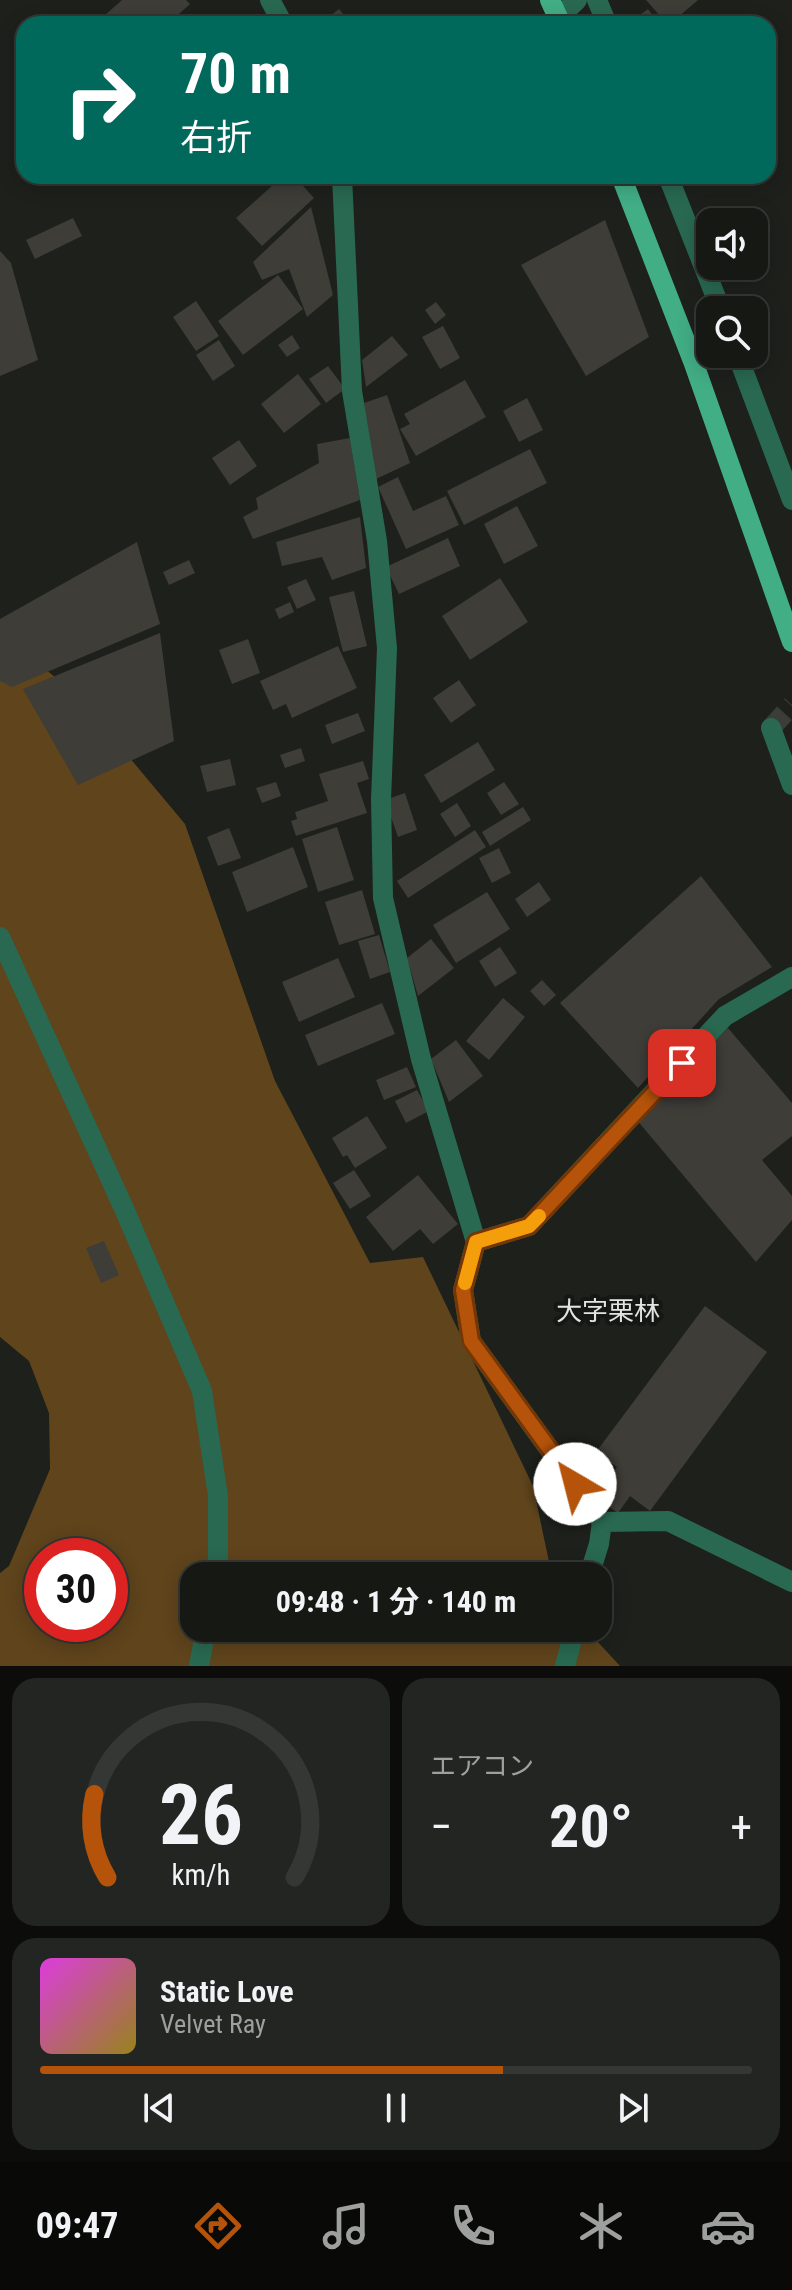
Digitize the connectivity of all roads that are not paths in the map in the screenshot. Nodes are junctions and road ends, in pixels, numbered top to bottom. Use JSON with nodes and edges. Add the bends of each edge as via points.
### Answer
{"nodes":[{"id":1,"x":577,"y":0,"type":"edge"},
{"id":2,"x":560,"y":16,"type":"edge"},
{"id":3,"x":342,"y":184,"type":"edge"},
{"id":4,"x":624,"y":184,"type":"edge"},
{"id":5,"x":671,"y":184,"type":"edge"},
{"id":6,"x":715,"y":296,"type":"edge"},
{"id":7,"x":742,"y":368,"type":"edge"},
{"id":8,"x":792,"y":500,"type":"edge"},
{"id":9,"x":792,"y":642,"type":"edge"},
{"id":10,"x":771,"y":728,"type":"dead end"},
{"id":11,"x":792,"y":785,"type":"edge"},
{"id":12,"x":0,"y":937,"type":"edge"},
{"id":13,"x":792,"y":977,"type":"edge"},
{"id":14,"x":476,"y":1242,"type":"junction"},
{"id":15,"x":602,"y":1522,"type":"junction"},
{"id":16,"x":218,"y":1562,"type":"edge"},
{"id":17,"x":593,"y":1562,"type":"edge"},
{"id":18,"x":792,"y":1582,"type":"edge"},
{"id":19,"x":203,"y":1642,"type":"edge"},
{"id":20,"x":571,"y":1642,"type":"edge"},
{"id":21,"x":199,"y":1666,"type":"edge"},
{"id":22,"x":565,"y":1666,"type":"edge"}],
"edges":[{"from":1,"to":2,"type":"street"},
{"from":3,"to":14,"type":"street","via":[[352,391],[377,541],[387,648],[383,898],[421,1059]]},
{"from":4,"to":9,"type":"main road"},
{"from":5,"to":6,"type":"street"},
{"from":7,"to":8,"type":"street"},
{"from":10,"to":11,"type":"street"},
{"from":12,"to":16,"type":"street","via":[[202,1391],[218,1496]]},
{"from":13,"to":14,"type":"street","via":[[725,1016],[529,1226]]},
{"from":14,"to":15,"type":"street","via":[[463,1290],[471,1341]]},
{"from":15,"to":17,"type":"street"},
{"from":15,"to":18,"type":"street","via":[[668,1521]]},
{"from":19,"to":21,"type":"street"},
{"from":20,"to":22,"type":"street"}]}
